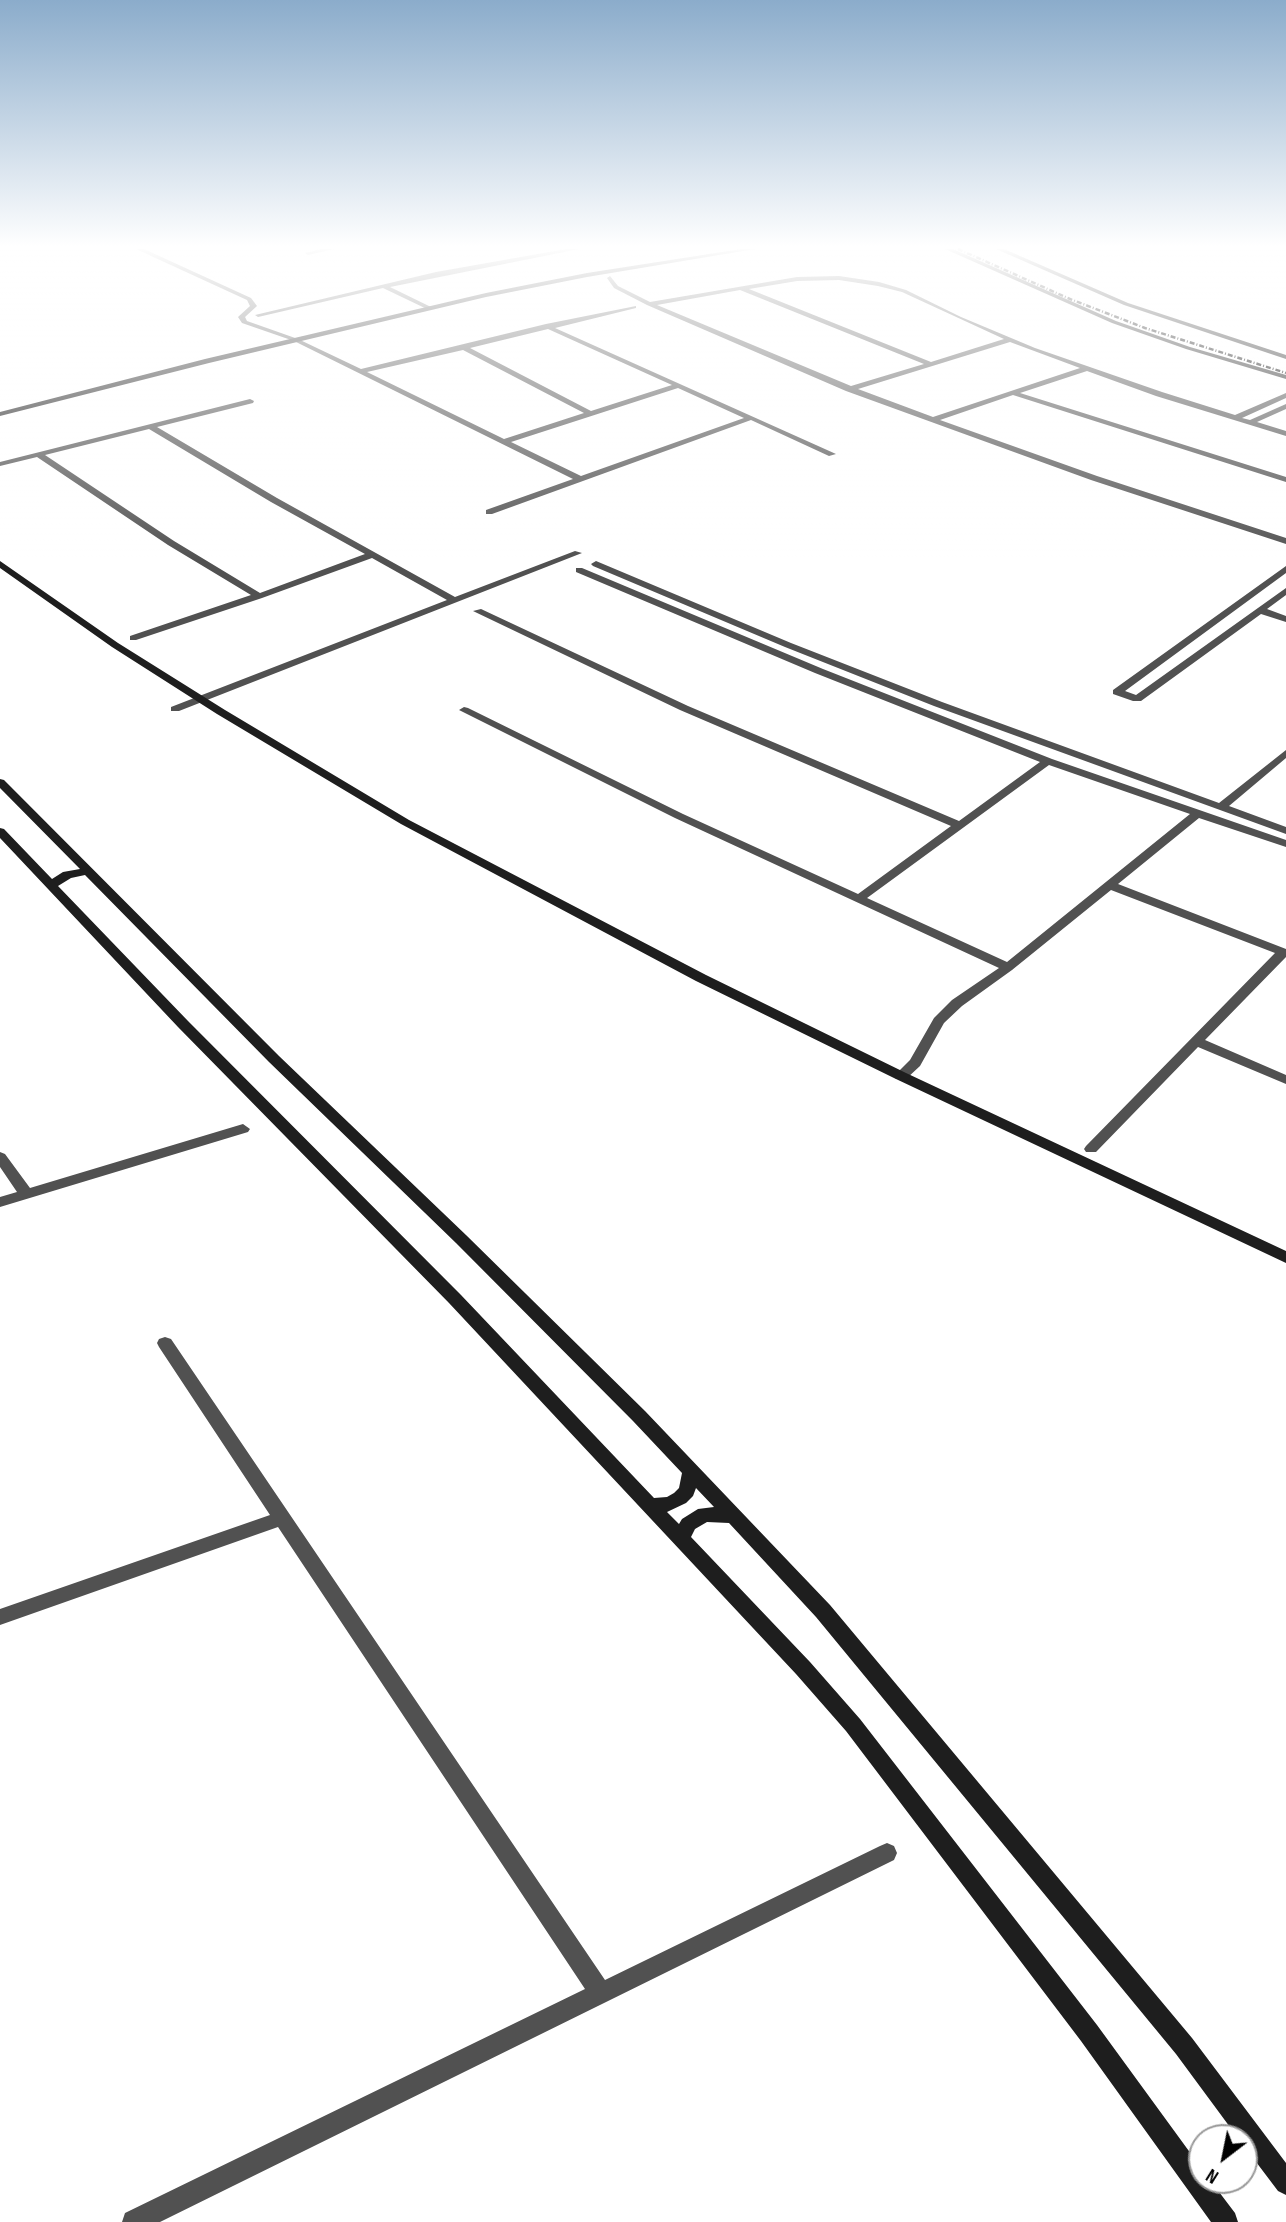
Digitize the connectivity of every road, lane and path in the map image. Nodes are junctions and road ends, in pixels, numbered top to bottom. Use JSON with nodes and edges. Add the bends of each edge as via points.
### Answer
{"nodes":[{"id":1,"x":245,"y":353,"type":"edge"},
{"id":2,"x":321,"y":353,"type":"edge"},
{"id":3,"x":435,"y":353,"type":"edge"},
{"id":4,"x":474,"y":353,"type":"edge"},
{"id":5,"x":603,"y":353,"type":"edge"},
{"id":6,"x":765,"y":353,"type":"edge"},
{"id":7,"x":902,"y":353,"type":"edge"},
{"id":8,"x":968,"y":353,"type":"edge"},
{"id":9,"x":1044,"y":353,"type":"edge"},
{"id":10,"x":1204,"y":353,"type":"edge"},
{"id":11,"x":930,"y":364,"type":"junction"},
{"id":12,"x":1087,"y":369,"type":"junction"},
{"id":13,"x":359,"y":372,"type":"junction"},
{"id":14,"x":1110,"y":376,"type":"junction"},
{"id":15,"x":1286,"y":377,"type":"edge"},
{"id":16,"x":1057,"y":378,"type":"junction"},
{"id":17,"x":676,"y":386,"type":"junction"},
{"id":18,"x":849,"y":388,"type":"junction"},
{"id":19,"x":1013,"y":393,"type":"junction"},
{"id":20,"x":1286,"y":395,"type":"edge"},
{"id":21,"x":250,"y":401,"type":"dead end"},
{"id":22,"x":1286,"y":407,"type":"edge"},
{"id":23,"x":0,"y":414,"type":"edge"},
{"id":24,"x":591,"y":414,"type":"junction"},
{"id":25,"x":750,"y":418,"type":"junction"},
{"id":26,"x":1235,"y":418,"type":"junction"},
{"id":27,"x":931,"y":420,"type":"junction"},
{"id":28,"x":1250,"y":423,"type":"junction"},
{"id":29,"x":150,"y":426,"type":"junction"},
{"id":30,"x":1286,"y":434,"type":"edge"},
{"id":31,"x":503,"y":442,"type":"junction"},
{"id":32,"x":38,"y":454,"type":"junction"},
{"id":33,"x":832,"y":454,"type":"dead end"},
{"id":34,"x":0,"y":464,"type":"edge"},
{"id":35,"x":580,"y":479,"type":"junction"},
{"id":36,"x":1286,"y":480,"type":"edge"},
{"id":37,"x":489,"y":512,"type":"dead end"},
{"id":38,"x":1286,"y":541,"type":"edge"},
{"id":39,"x":578,"y":553,"type":"dead end"},
{"id":40,"x":372,"y":555,"type":"junction"},
{"id":41,"x":0,"y":564,"type":"edge"},
{"id":42,"x":596,"y":564,"type":"dead end"},
{"id":43,"x":1286,"y":569,"type":"edge"},
{"id":44,"x":579,"y":570,"type":"dead end"},
{"id":45,"x":1273,"y":579,"type":"junction"},
{"id":46,"x":643,"y":583,"type":"junction"},
{"id":47,"x":1286,"y":583,"type":"edge"},
{"id":48,"x":626,"y":590,"type":"junction"},
{"id":49,"x":1286,"y":591,"type":"edge"},
{"id":50,"x":259,"y":596,"type":"junction"},
{"id":51,"x":455,"y":601,"type":"junction"},
{"id":52,"x":1259,"y":610,"type":"junction"},
{"id":53,"x":478,"y":611,"type":"dead end"},
{"id":54,"x":1286,"y":619,"type":"edge"},
{"id":55,"x":133,"y":638,"type":"dead end"},
{"id":56,"x":202,"y":700,"type":"junction"},
{"id":57,"x":176,"y":709,"type":"dead end"},
{"id":58,"x":464,"y":710,"type":"dead end"},
{"id":59,"x":1286,"y":753,"type":"edge"},
{"id":60,"x":1048,"y":761,"type":"junction"},
{"id":61,"x":0,"y":782,"type":"edge"},
{"id":62,"x":1220,"y":808,"type":"junction"},
{"id":63,"x":1198,"y":813,"type":"junction"},
{"id":64,"x":959,"y":825,"type":"junction"},
{"id":65,"x":0,"y":831,"type":"edge"},
{"id":66,"x":1286,"y":831,"type":"edge"},
{"id":67,"x":1286,"y":844,"type":"edge"},
{"id":68,"x":89,"y":871,"type":"junction"},
{"id":69,"x":51,"y":885,"type":"junction"},
{"id":70,"x":1110,"y":885,"type":"junction"},
{"id":71,"x":858,"y":898,"type":"junction"},
{"id":72,"x":1284,"y":952,"type":"edge"},
{"id":73,"x":1008,"y":967,"type":"junction"},
{"id":74,"x":1197,"y":1042,"type":"junction"},
{"id":75,"x":901,"y":1076,"type":"junction"},
{"id":76,"x":1286,"y":1080,"type":"edge"},
{"id":77,"x":243,"y":1129,"type":"dead end"},
{"id":78,"x":1091,"y":1149,"type":"dead end"},
{"id":79,"x":0,"y":1157,"type":"edge"},
{"id":80,"x":27,"y":1194,"type":"junction"},
{"id":81,"x":0,"y":1202,"type":"edge"},
{"id":82,"x":1286,"y":1257,"type":"edge"},
{"id":83,"x":165,"y":1343,"type":"dead end"},
{"id":84,"x":691,"y":1473,"type":"junction"},
{"id":85,"x":648,"y":1506,"type":"junction"},
{"id":86,"x":734,"y":1517,"type":"junction"},
{"id":87,"x":282,"y":1518,"type":"junction"},
{"id":88,"x":681,"y":1539,"type":"junction"},
{"id":89,"x":0,"y":1617,"type":"edge"},
{"id":90,"x":887,"y":1853,"type":"dead end"},
{"id":91,"x":600,"y":1992,"type":"junction"},
{"id":92,"x":1286,"y":2183,"type":"edge"},
{"id":93,"x":134,"y":2222,"type":"edge"},
{"id":94,"x":1226,"y":2222,"type":"edge"}],
"edges":[{"from":1,"to":23,"type":"street"},
{"from":2,"to":13,"type":"street"},
{"from":3,"to":13,"type":"street"},
{"from":4,"to":24,"type":"street"},
{"from":5,"to":17,"type":"street"},
{"from":6,"to":18,"type":"street"},
{"from":7,"to":11,"type":"street"},
{"from":8,"to":11,"type":"street"},
{"from":9,"to":12,"type":"street"},
{"from":10,"to":15,"type":"street"},
{"from":11,"to":18,"type":"street"},
{"from":12,"to":14,"type":"street"},
{"from":12,"to":16,"type":"street"},
{"from":13,"to":31,"type":"street"},
{"from":14,"to":16,"type":"street"},
{"from":14,"to":26,"type":"street"},
{"from":16,"to":19,"type":"street"},
{"from":17,"to":24,"type":"street"},
{"from":17,"to":25,"type":"street"},
{"from":18,"to":27,"type":"street"},
{"from":19,"to":27,"type":"street"},
{"from":19,"to":36,"type":"street"},
{"from":20,"to":26,"type":"street"},
{"from":21,"to":29,"type":"street"},
{"from":22,"to":28,"type":"street"},
{"from":24,"to":31,"type":"street"},
{"from":25,"to":33,"type":"street"},
{"from":25,"to":35,"type":"street"},
{"from":26,"to":28,"type":"street"},
{"from":27,"to":38,"type":"street"},
{"from":28,"to":30,"type":"street"},
{"from":29,"to":32,"type":"street"},
{"from":29,"to":40,"type":"street"},
{"from":31,"to":35,"type":"street"},
{"from":32,"to":34,"type":"street"},
{"from":32,"to":50,"type":"street"},
{"from":35,"to":37,"type":"street"},
{"from":39,"to":51,"type":"street"},
{"from":40,"to":50,"type":"street"},
{"from":40,"to":51,"type":"street"},
{"from":41,"to":56,"type":"street"},
{"from":42,"to":46,"type":"street"},
{"from":43,"to":45,"type":"street"},
{"from":44,"to":48,"type":"street"},
{"from":45,"to":47,"type":"street"},
{"from":45,"to":52,"type":"street","via":[[1117,692],[1138,699]]},
{"from":46,"to":48,"type":"street"},
{"from":46,"to":62,"type":"street","via":[[925,699]]},
{"from":48,"to":60,"type":"street"},
{"from":49,"to":52,"type":"street"},
{"from":50,"to":55,"type":"street"},
{"from":51,"to":56,"type":"street"},
{"from":52,"to":54,"type":"street"},
{"from":53,"to":64,"type":"street","via":[[684,708]]},
{"from":56,"to":57,"type":"street"},
{"from":56,"to":75,"type":"street","via":[[487,867]]},
{"from":58,"to":71,"type":"street"},
{"from":59,"to":62,"type":"street"},
{"from":60,"to":63,"type":"street"},
{"from":60,"to":64,"type":"street"},
{"from":61,"to":68,"type":"street"},
{"from":62,"to":66,"type":"street"},
{"from":63,"to":67,"type":"street"},
{"from":63,"to":70,"type":"street"},
{"from":64,"to":71,"type":"street"},
{"from":65,"to":69,"type":"street"},
{"from":68,"to":69,"type":"street"},
{"from":68,"to":84,"type":"street","via":[[629,1406]]},
{"from":69,"to":85,"type":"street","via":[[455,1299]]},
{"from":70,"to":72,"type":"street"},
{"from":70,"to":73,"type":"street"},
{"from":71,"to":73,"type":"street"},
{"from":72,"to":74,"type":"street"},
{"from":73,"to":75,"type":"street","via":[[947,1012],[925,1050]]},
{"from":74,"to":76,"type":"street"},
{"from":74,"to":78,"type":"street"},
{"from":75,"to":82,"type":"street"},
{"from":77,"to":80,"type":"street"},
{"from":79,"to":80,"type":"street"},
{"from":80,"to":81,"type":"street"},
{"from":83,"to":87,"type":"street"},
{"from":84,"to":85,"type":"street","via":[[687,1491],[680,1498]]},
{"from":84,"to":86,"type":"street"},
{"from":85,"to":88,"type":"street"},
{"from":86,"to":88,"type":"street","via":[[704,1514],[688,1524]]},
{"from":86,"to":92,"type":"street","via":[[823,1611],[1032,1859],[1184,2046]]},
{"from":87,"to":89,"type":"street"},
{"from":87,"to":91,"type":"street"},
{"from":88,"to":94,"type":"street","via":[[853,1725],[1089,2033]]},
{"from":90,"to":91,"type":"street"},
{"from":91,"to":93,"type":"street"}]}
